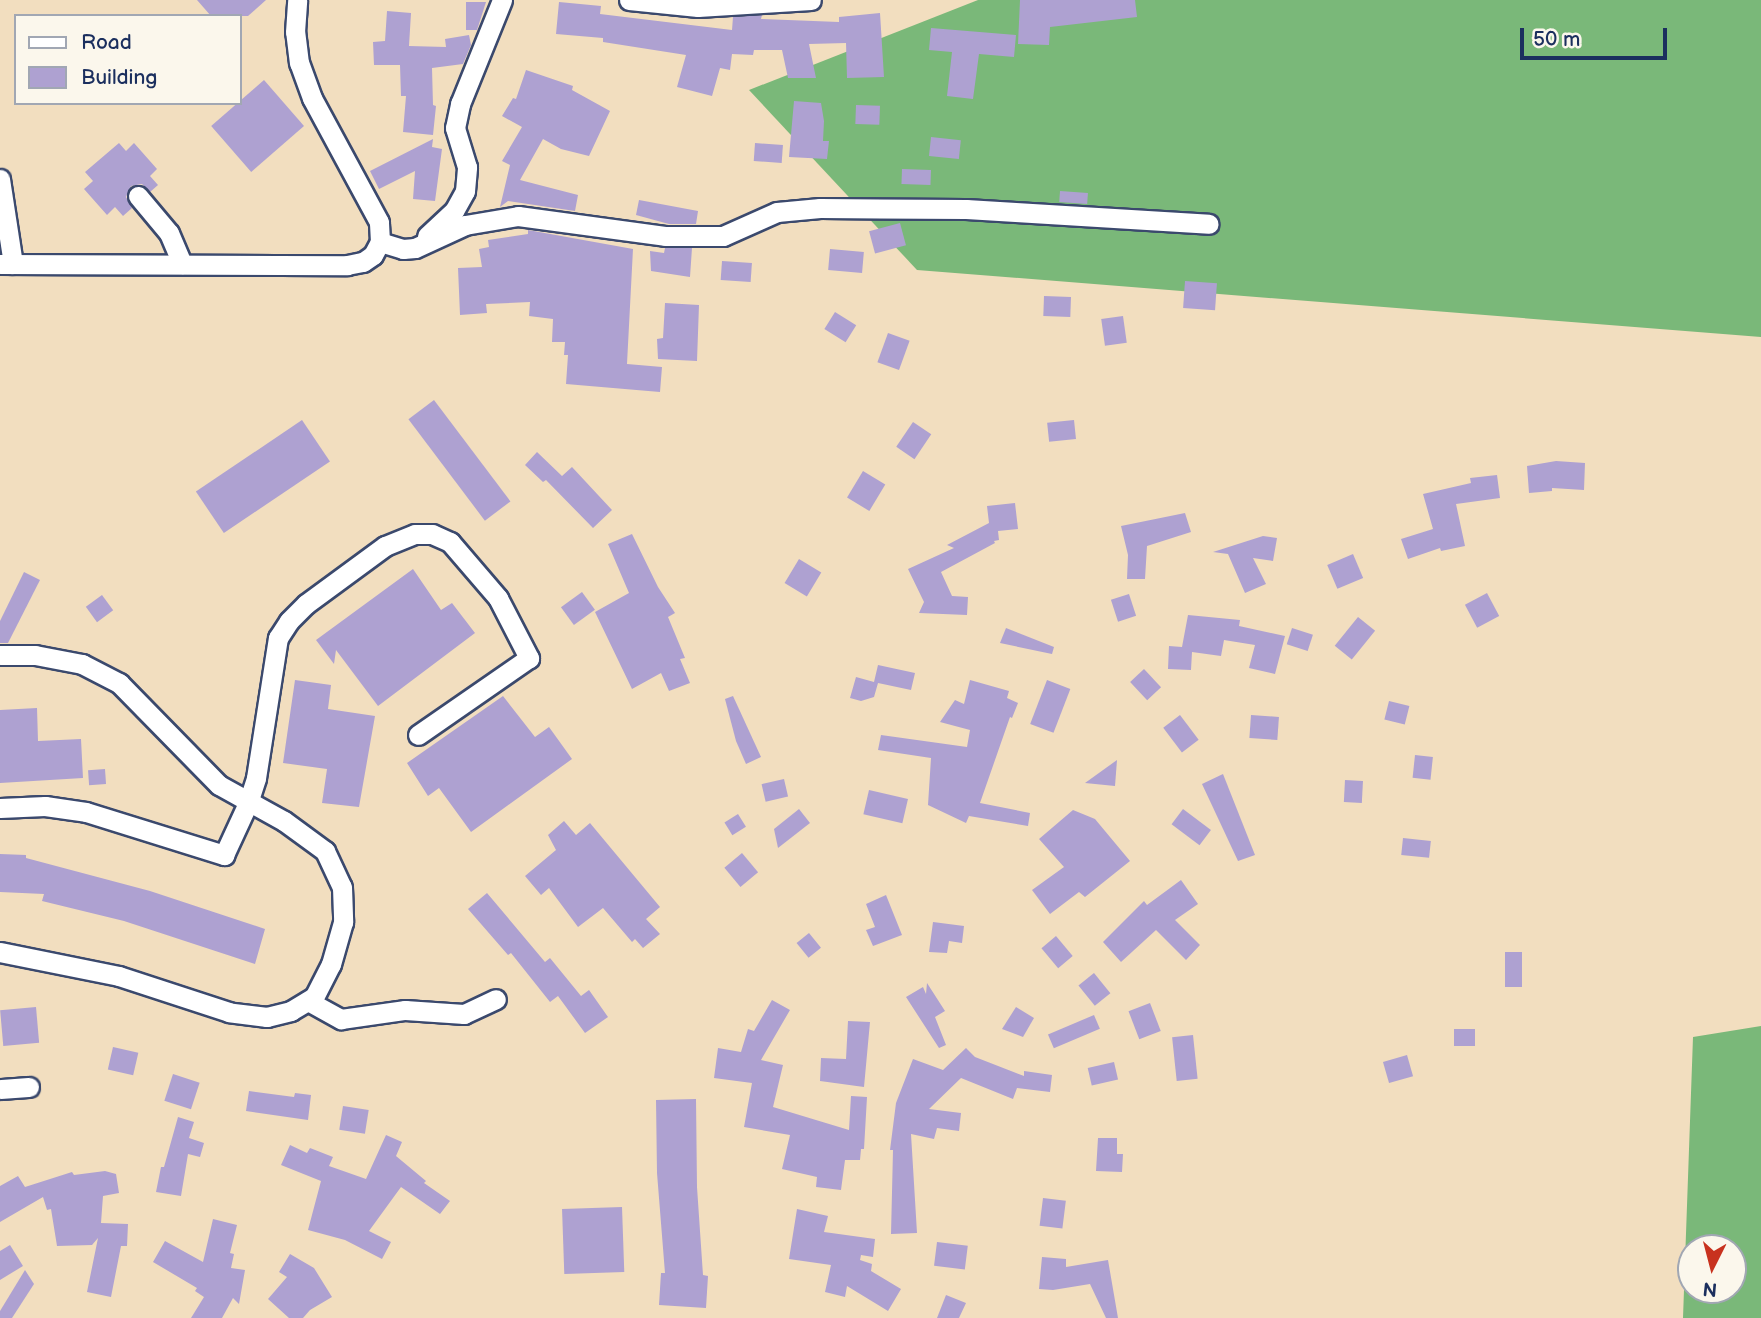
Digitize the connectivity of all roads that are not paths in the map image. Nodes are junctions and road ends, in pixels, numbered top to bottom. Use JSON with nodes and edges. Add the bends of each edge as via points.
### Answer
{"nodes":[{"id":1,"x":297,"y":0,"type":"edge"},
{"id":2,"x":502,"y":0,"type":"edge"},
{"id":3,"x":629,"y":0,"type":"edge"},
{"id":4,"x":811,"y":0,"type":"edge"},
{"id":5,"x":0,"y":179,"type":"edge"},
{"id":6,"x":138,"y":196,"type":"dead end"},
{"id":7,"x":1209,"y":224,"type":"dead end"},
{"id":8,"x":380,"y":242,"type":"junction"},
{"id":9,"x":415,"y":247,"type":"junction"},
{"id":10,"x":6,"y":264,"type":"edge"},
{"id":11,"x":182,"y":264,"type":"junction"},
{"id":12,"x":0,"y":654,"type":"edge"},
{"id":13,"x":418,"y":735,"type":"dead end"},
{"id":14,"x":248,"y":803,"type":"junction"},
{"id":15,"x":0,"y":808,"type":"edge"},
{"id":16,"x":0,"y":952,"type":"edge"},
{"id":17,"x":496,"y":999,"type":"dead end"},
{"id":18,"x":308,"y":1001,"type":"junction"},
{"id":19,"x":29,"y":1087,"type":"dead end"},
{"id":20,"x":0,"y":1089,"type":"edge"}],
"edges":[{"from":1,"to":8,"type":"street","via":[[299,63],[312,98],[379,222]]},
{"from":2,"to":9,"type":"street","via":[[460,104],[455,128],[467,167],[465,191],[454,211]]},
{"from":3,"to":4,"type":"street","via":[[698,7]]},
{"from":5,"to":10,"type":"street"},
{"from":6,"to":11,"type":"street","via":[[169,233]]},
{"from":7,"to":9,"type":"street","via":[[966,209],[820,208],[777,212],[723,236],[665,236],[518,216],[465,225]]},
{"from":8,"to":9,"type":"street","via":[[403,249]]},
{"from":8,"to":11,"type":"street","via":[[363,262],[347,265]]},
{"from":10,"to":11,"type":"street"},
{"from":12,"to":14,"type":"street","via":[[82,664],[120,684],[209,775]]},
{"from":13,"to":14,"type":"street","via":[[528,658],[498,598],[450,542],[432,534],[415,534],[385,546],[306,604],[284,630],[276,650]]},
{"from":14,"to":15,"type":"street","via":[[223,855],[86,812],[45,806]]},
{"from":14,"to":18,"type":"street","via":[[284,821],[325,851],[342,887],[343,922],[331,964]]},
{"from":16,"to":18,"type":"street","via":[[119,976],[229,1012],[267,1017]]},
{"from":17,"to":18,"type":"street","via":[[464,1014],[405,1010],[341,1019]]},
{"from":19,"to":20,"type":"street"}]}
